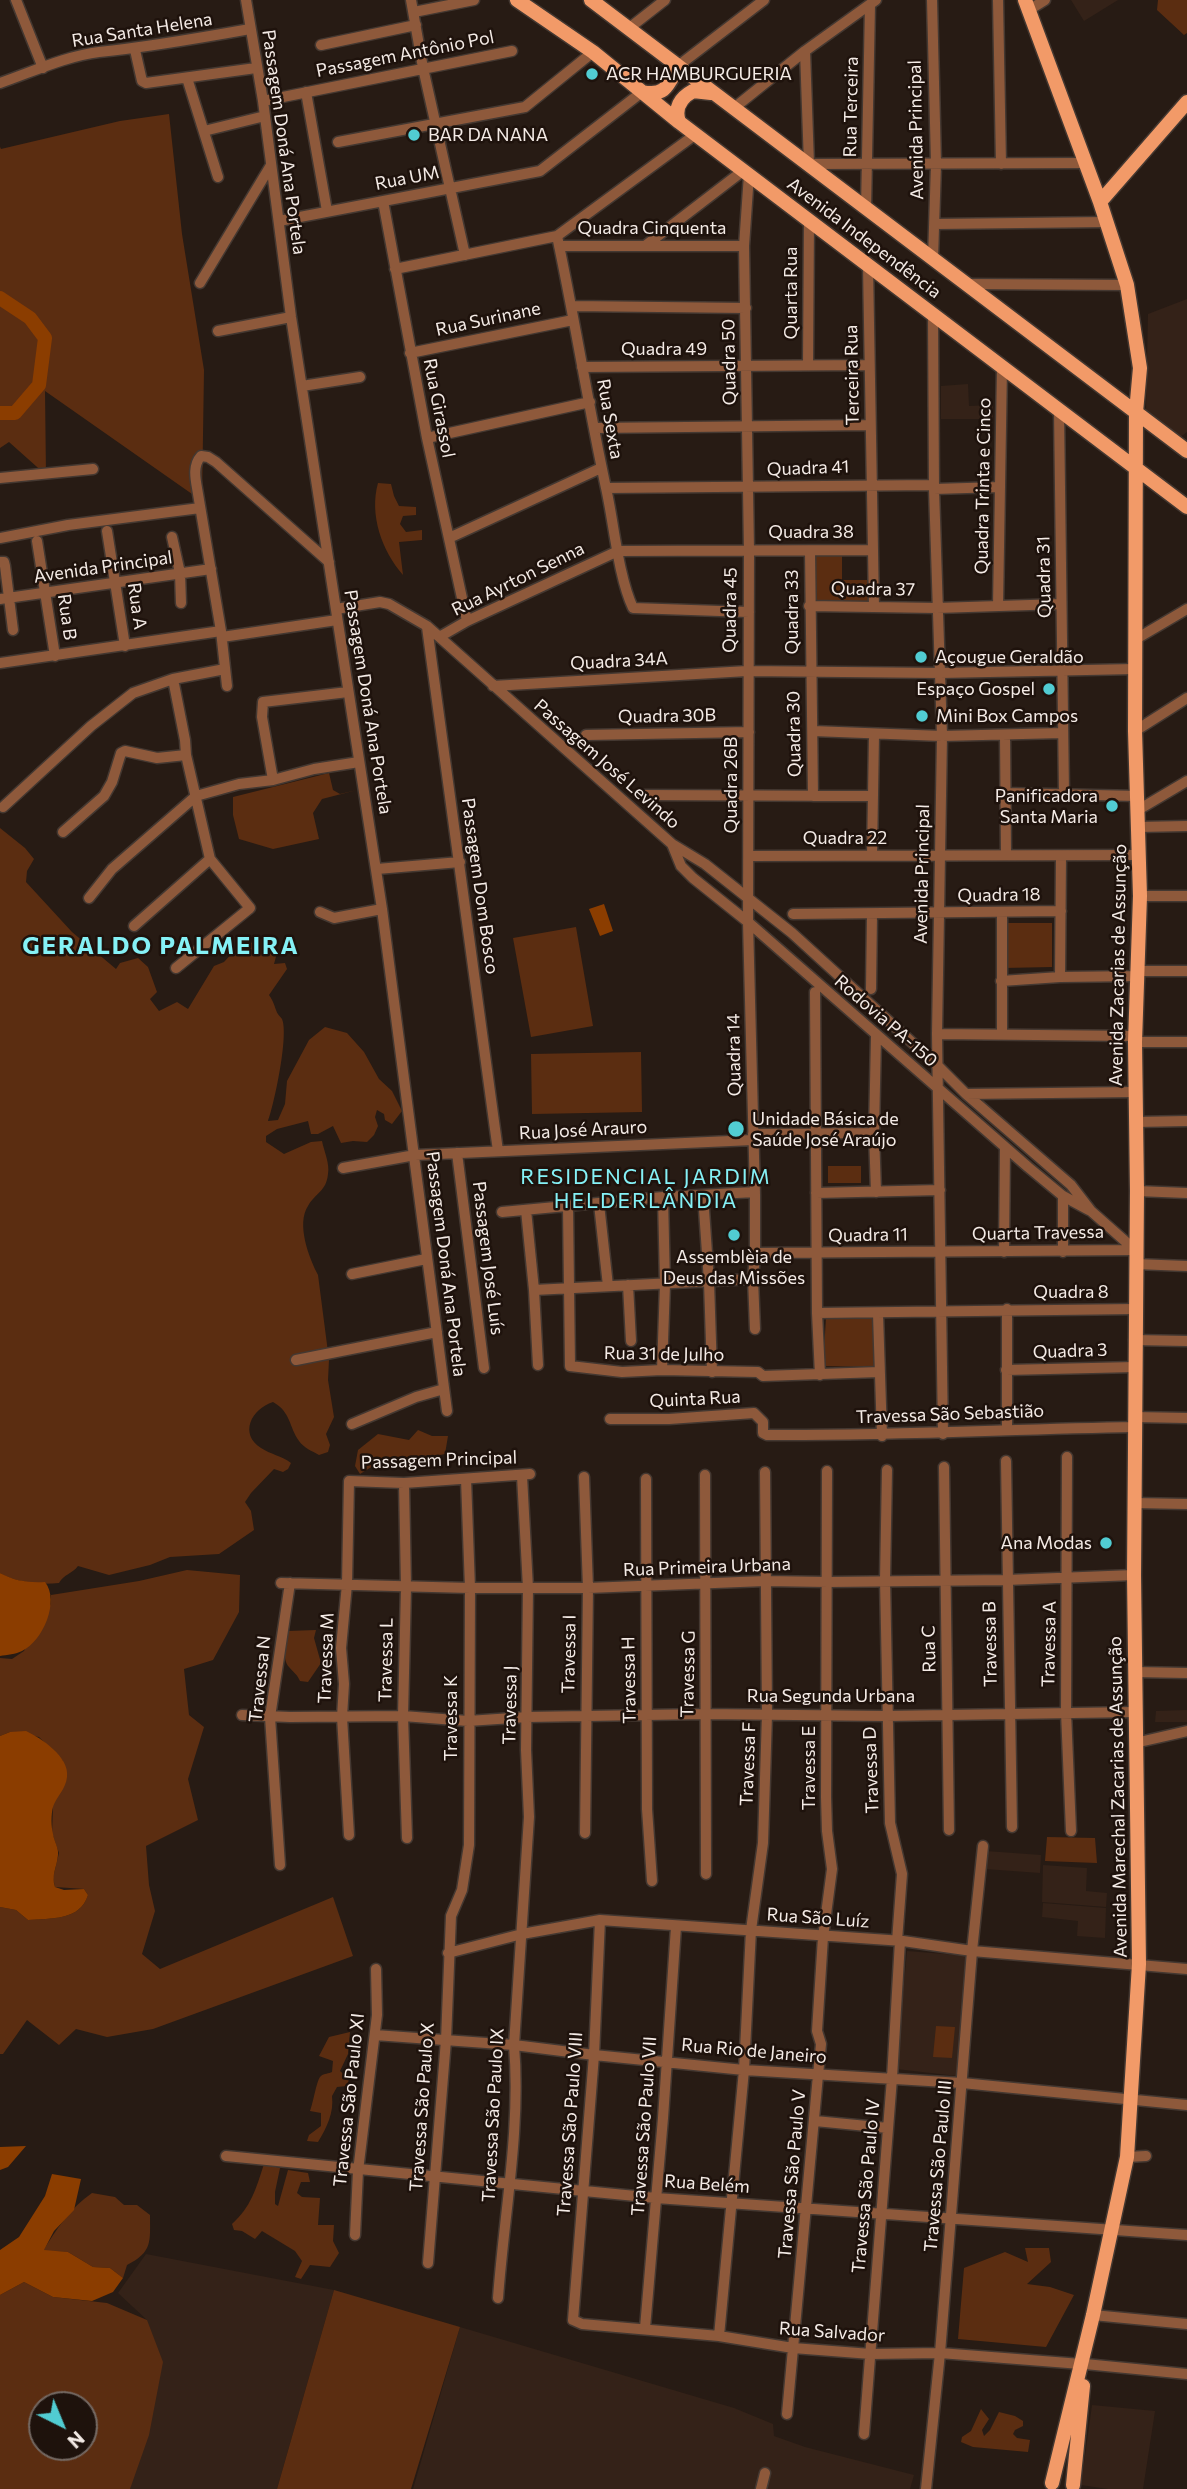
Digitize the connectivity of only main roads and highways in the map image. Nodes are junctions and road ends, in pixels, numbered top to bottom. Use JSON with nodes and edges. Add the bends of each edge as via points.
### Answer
{"nodes":[{"id":1,"x":517,"y":0,"type":"edge"},
{"id":2,"x":591,"y":0,"type":"edge"},
{"id":3,"x":1027,"y":5,"type":"edge"},
{"id":4,"x":678,"y":66,"type":"junction"},
{"id":5,"x":642,"y":92,"type":"junction"},
{"id":6,"x":716,"y":94,"type":"junction"},
{"id":7,"x":1187,"y":102,"type":"edge"},
{"id":8,"x":679,"y":122,"type":"junction"},
{"id":9,"x":1100,"y":202,"type":"junction"},
{"id":10,"x":1136,"y":412,"type":"junction"},
{"id":11,"x":1184,"y":445,"type":"edge"},
{"id":12,"x":1136,"y":471,"type":"junction"},
{"id":13,"x":1187,"y":508,"type":"edge"},
{"id":14,"x":1135,"y":1254,"type":"joint"},
{"id":15,"x":1083,"y":2364,"type":"junction"},
{"id":16,"x":1049,"y":2486,"type":"edge"},
{"id":17,"x":1074,"y":2487,"type":"edge"}],
"edges":[{"from":1,"to":5,"type":"main road","name":"Avenida Independência"},
{"from":2,"to":4,"type":"main road","name":"Avenida Independência"},
{"from":3,"to":9,"type":"main road"},
{"from":4,"to":5,"type":"main road","via":[[665,89],[654,94]]},
{"from":4,"to":6,"type":"main road","name":"Avenida Independência"},
{"from":5,"to":8,"type":"main road","name":"Avenida Independência"},
{"from":6,"to":8,"type":"main road","via":[[699,91],[686,95],[677,107]]},
{"from":6,"to":10,"type":"main road","name":"Avenida Independência"},
{"from":7,"to":9,"type":"main road"},
{"from":8,"to":12,"type":"main road","name":"Avenida Independência"},
{"from":9,"to":10,"type":"main road","via":[[1126,285],[1140,368]]},
{"from":10,"to":11,"type":"main road","name":"Avenida Independência"},
{"from":10,"to":12,"type":"main road"},
{"from":12,"to":13,"type":"main road","name":"Avenida Independência"},
{"from":12,"to":14,"type":"main road","name":"Avenida Zacarias de Assunção","via":[[1140,896]]},
{"from":14,"to":15,"type":"main road","name":"Avenida Marechal Zacarias de Assunção","via":[[1139,1964],[1127,2157]]},
{"from":15,"to":16,"type":"main road","name":"Avenida Marechal Zacarias de Assunção"},
{"from":15,"to":17,"type":"main road","name":"Avenida Marechal Zacarias de Assunção"},
{"from":16,"to":17,"type":"main road","via":[[1062,2480]]}]}
